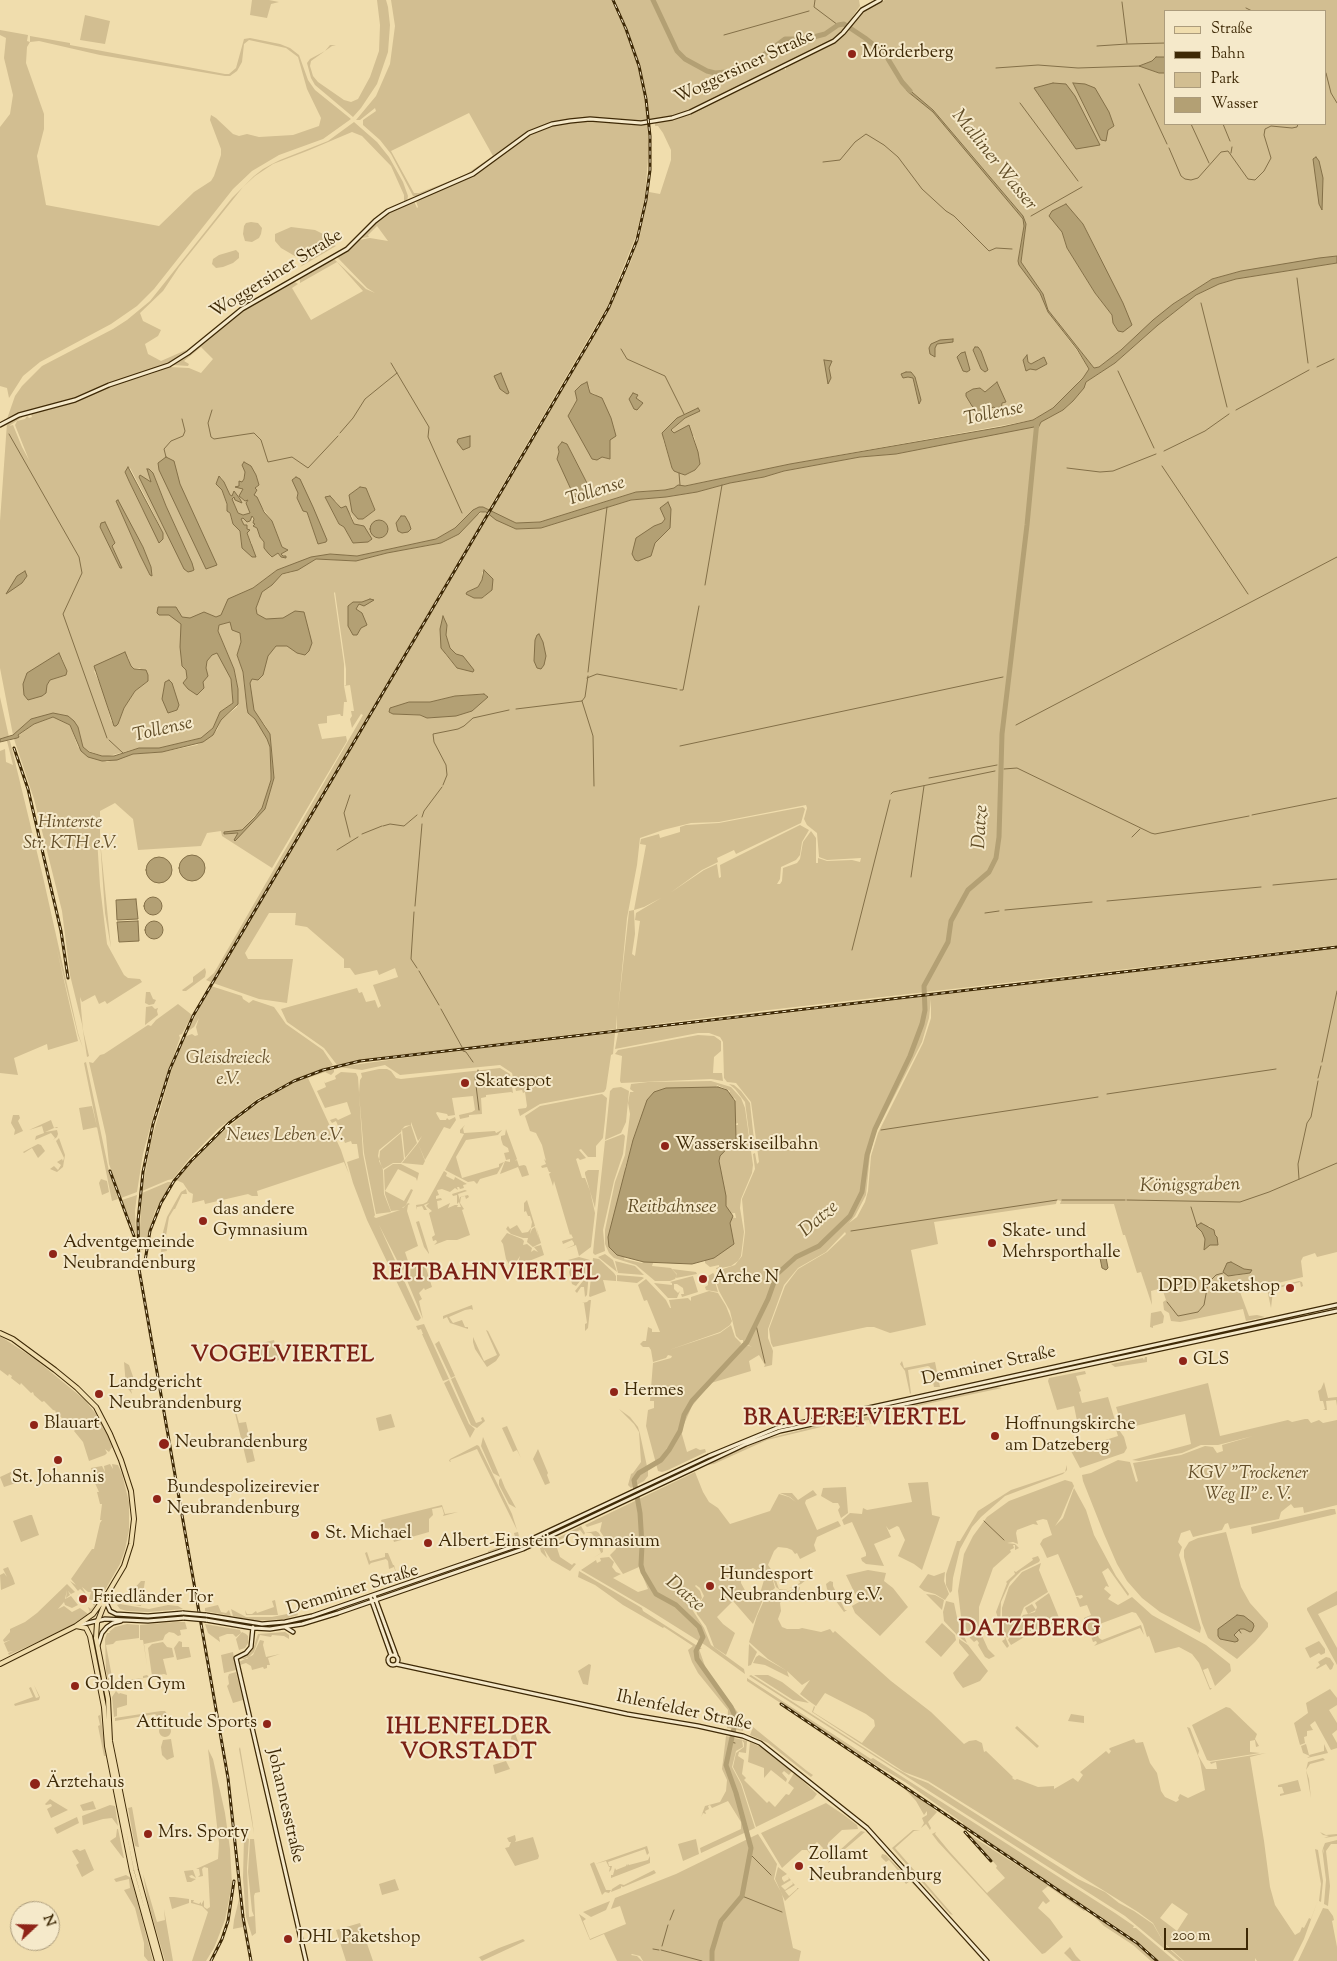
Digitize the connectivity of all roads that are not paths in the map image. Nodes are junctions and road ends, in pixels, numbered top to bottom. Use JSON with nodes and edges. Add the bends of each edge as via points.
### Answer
{"nodes":[{"id":1,"x":880,"y":0,"type":"edge"},
{"id":2,"x":0,"y":425,"type":"edge"},
{"id":3,"x":1337,"y":1305,"type":"edge"},
{"id":4,"x":1337,"y":1311,"type":"edge"},
{"id":5,"x":0,"y":1333,"type":"edge"},
{"id":6,"x":656,"y":1480,"type":"junction"},
{"id":7,"x":658,"y":1486,"type":"junction"},
{"id":8,"x":573,"y":1520,"type":"junction"},
{"id":9,"x":575,"y":1525,"type":"junction"},
{"id":10,"x":108,"y":1593,"type":"junction"},
{"id":11,"x":372,"y":1596,"type":"junction"},
{"id":12,"x":106,"y":1599,"type":"junction"},
{"id":13,"x":374,"y":1601,"type":"junction"},
{"id":14,"x":98,"y":1620,"type":"junction"},
{"id":15,"x":127,"y":1620,"type":"junction"},
{"id":16,"x":76,"y":1626,"type":"junction"},
{"id":17,"x":253,"y":1626,"type":"junction"},
{"id":18,"x":284,"y":1627,"type":"junction"},
{"id":19,"x":293,"y":1632,"type":"dead end"},
{"id":20,"x":98,"y":1648,"type":"junction"},
{"id":21,"x":394,"y":1655,"type":"junction"},
{"id":22,"x":399,"y":1660,"type":"junction"},
{"id":23,"x":0,"y":1664,"type":"edge"},
{"id":24,"x":396,"y":1664,"type":"junction"},
{"id":25,"x":410,"y":1668,"type":"junction"},
{"id":26,"x":103,"y":1690,"type":"junction"},
{"id":27,"x":159,"y":1961,"type":"edge"},
{"id":28,"x":306,"y":1961,"type":"edge"},
{"id":29,"x":988,"y":1961,"type":"edge"}],
"edges":[{"from":1,"to":2,"type":"main road","name":"Woggersiner Straße","via":[[864,8],[834,41],[681,115],[634,123],[570,120],[536,130],[473,174],[388,212],[347,249],[242,309],[169,365],[75,400],[20,415]]},
{"from":3,"to":6,"type":"main road","name":"Demminer Straße","via":[[777,1428]]},
{"from":4,"to":7,"type":"main road","name":"Demminer Straße","via":[[789,1429],[751,1442]]},
{"from":5,"to":10,"type":"main road","via":[[37,1356],[86,1397],[99,1412],[115,1445],[130,1491],[134,1524],[127,1558]]},
{"from":6,"to":7,"type":"main road"},
{"from":6,"to":8,"type":"main road","name":"Demminer Straße"},
{"from":7,"to":9,"type":"main road","name":"Demminer Straße"},
{"from":8,"to":9,"type":"main road"},
{"from":8,"to":11,"type":"main road","name":"Demminer Straße","via":[[521,1544]]},
{"from":9,"to":13,"type":"main road","name":"Demminer Straße","via":[[523,1549]]},
{"from":10,"to":12,"type":"main road"},
{"from":10,"to":16,"type":"main road","via":[[92,1614]]},
{"from":11,"to":13,"type":"main road"},
{"from":11,"to":17,"type":"main road","name":"Demminer Straße","via":[[300,1620]]},
{"from":12,"to":14,"type":"main road"},
{"from":12,"to":17,"type":"main road","name":"Demminer Straße","bridge":true,"via":[[108,1609],[116,1614],[206,1615]]},
{"from":13,"to":18,"type":"main road","name":"Demminer Straße"},
{"from":13,"to":21,"type":"main road"},
{"from":14,"to":15,"type":"main road","name":"Demminer Straße"},
{"from":14,"to":16,"type":"main road","name":"Demminer Straße"},
{"from":14,"to":20,"type":"main road"},
{"from":15,"to":17,"type":"main road","name":"Demminer Straße","bridge":true,"via":[[184,1618]]},
{"from":15,"to":20,"type":"main road","via":[[113,1622],[107,1627]]},
{"from":16,"to":23,"type":"main road"},
{"from":16,"to":26,"type":"main road","via":[[88,1631]]},
{"from":17,"to":18,"type":"main road","name":"Demminer Straße"},
{"from":17,"to":28,"type":"main road","name":"Johannesstraße","via":[[251,1647],[236,1658]]},
{"from":18,"to":19,"type":"main road"},
{"from":20,"to":26,"type":"main road"},
{"from":21,"to":22,"type":"main road","name":"Ihlenfelder Straße"},
{"from":21,"to":24,"type":"main road","via":[[389,1662]]},
{"from":22,"to":24,"type":"main road"},
{"from":22,"to":25,"type":"main road","name":"Ihlenfelder Straße"},
{"from":24,"to":25,"type":"main road","name":"Ihlenfelder Straße"},
{"from":25,"to":29,"type":"main road","name":"Ihlenfelder Straße","via":[[738,1735],[765,1746],[867,1828]]},
{"from":26,"to":27,"type":"main road","via":[[139,1884]]}]}
